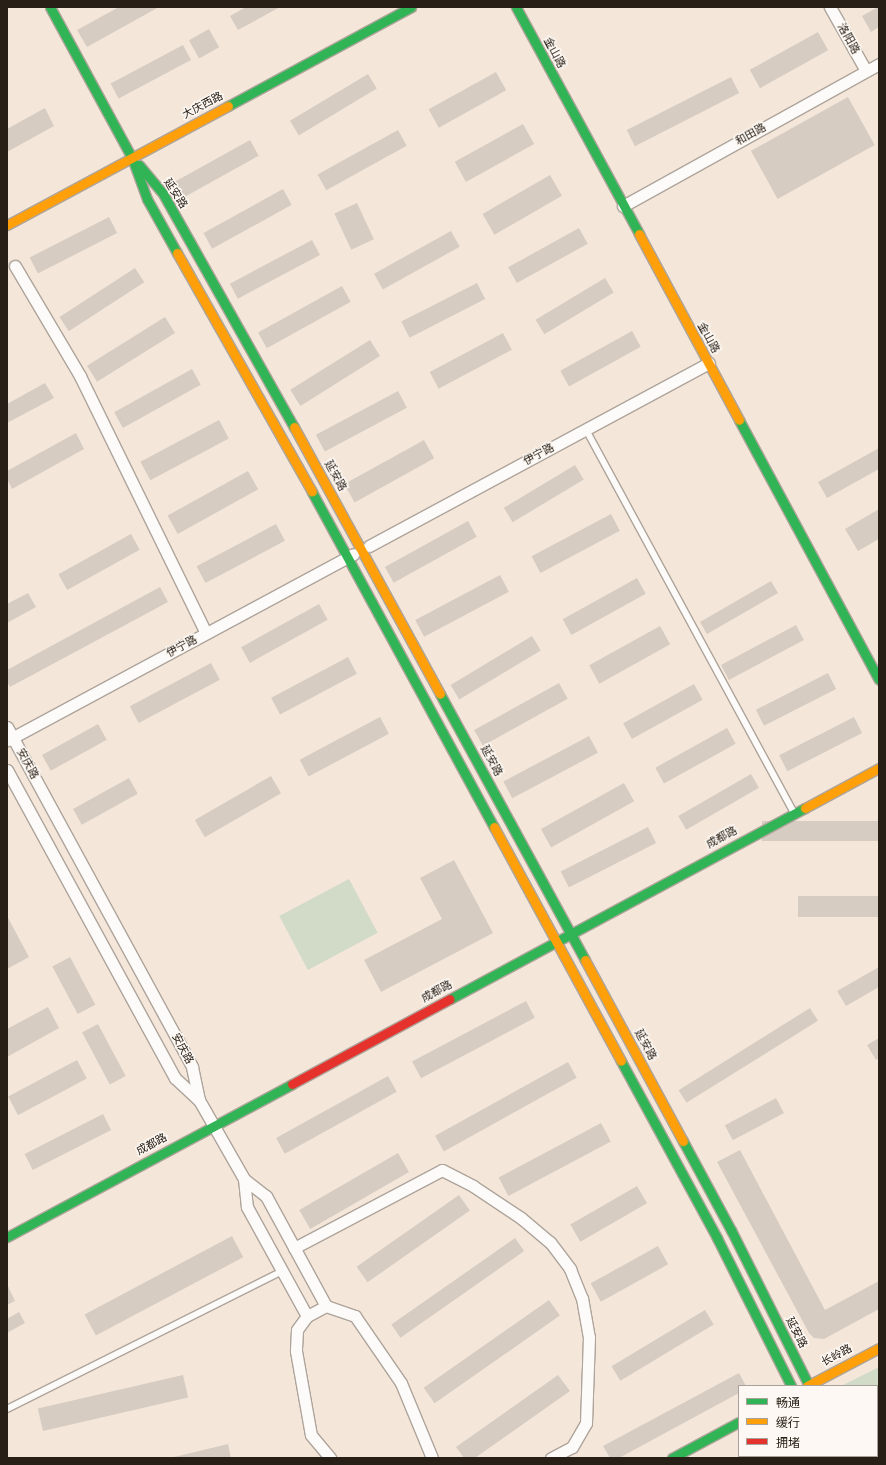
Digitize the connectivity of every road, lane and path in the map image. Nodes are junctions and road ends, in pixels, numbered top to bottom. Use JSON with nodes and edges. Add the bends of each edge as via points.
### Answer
{"nodes":[{"id":1,"x":50,"y":7,"type":"edge"},
{"id":2,"x":411,"y":7,"type":"edge"},
{"id":3,"x":516,"y":7,"type":"edge"},
{"id":4,"x":830,"y":7,"type":"edge"},
{"id":5,"x":879,"y":64,"type":"edge"},
{"id":6,"x":866,"y":71,"type":"junction"},
{"id":7,"x":132,"y":158,"type":"junction"},
{"id":8,"x":623,"y":206,"type":"junction"},
{"id":9,"x":7,"y":225,"type":"edge"},
{"id":10,"x":15,"y":266,"type":"dead end"},
{"id":11,"x":709,"y":363,"type":"junction"},
{"id":12,"x":586,"y":429,"type":"junction"},
{"id":13,"x":369,"y":546,"type":"dead end"},
{"id":14,"x":352,"y":555,"type":"junction"},
{"id":15,"x":206,"y":633,"type":"junction"},
{"id":16,"x":879,"y":680,"type":"edge"},
{"id":17,"x":7,"y":727,"type":"edge"},
{"id":18,"x":10,"y":739,"type":"edge"},
{"id":19,"x":879,"y":768,"type":"edge"},
{"id":20,"x":7,"y":770,"type":"edge"},
{"id":21,"x":794,"y":814,"type":"junction"},
{"id":22,"x":570,"y":933,"type":"junction"},
{"id":23,"x":556,"y":941,"type":"junction"},
{"id":24,"x":199,"y":1100,"type":"junction"},
{"id":25,"x":213,"y":1126,"type":"junction"},
{"id":26,"x":244,"y":1179,"type":"junction"},
{"id":27,"x":7,"y":1237,"type":"edge"},
{"id":28,"x":294,"y":1248,"type":"junction"},
{"id":29,"x":282,"y":1271,"type":"junction"},
{"id":30,"x":326,"y":1306,"type":"junction"},
{"id":31,"x":307,"y":1316,"type":"junction"},
{"id":32,"x":879,"y":1348,"type":"edge"},
{"id":33,"x":790,"y":1385,"type":"edge"},
{"id":34,"x":808,"y":1385,"type":"edge"},
{"id":35,"x":810,"y":1385,"type":"edge"},
{"id":36,"x":7,"y":1409,"type":"edge"},
{"id":37,"x":738,"y":1423,"type":"edge"},
{"id":38,"x":330,"y":1458,"type":"edge"},
{"id":39,"x":432,"y":1458,"type":"edge"},
{"id":40,"x":551,"y":1458,"type":"edge"},
{"id":41,"x":672,"y":1458,"type":"edge"}],
"edges":[{"from":1,"to":7,"type":"street","name":"延安路"},
{"from":2,"to":7,"type":"street","name":"大庆西路"},
{"from":3,"to":8,"type":"street","name":"金山路"},
{"from":4,"to":6,"type":"street","name":"洛阳路"},
{"from":5,"to":6,"type":"street","name":"和田路"},
{"from":6,"to":8,"type":"street","name":"和田路"},
{"from":7,"to":9,"type":"street","name":"大庆西路"},
{"from":7,"to":14,"type":"street","name":"延安路","via":[[147,199]]},
{"from":7,"to":22,"type":"street","name":"延安路","via":[[162,192],[362,549]]},
{"from":8,"to":11,"type":"street","name":"金山路"},
{"from":10,"to":15,"type":"street","via":[[80,376]]},
{"from":11,"to":12,"type":"street","name":"伊宁路"},
{"from":11,"to":16,"type":"street","name":"金山路"},
{"from":12,"to":13,"type":"street","name":"伊宁路"},
{"from":12,"to":21,"type":"lane"},
{"from":14,"to":15,"type":"street","name":"伊宁路"},
{"from":14,"to":23,"type":"street","name":"延安路"},
{"from":15,"to":18,"type":"street","name":"伊宁路"},
{"from":17,"to":18,"type":"street","name":"安庆路"},
{"from":18,"to":24,"type":"street","name":"安庆路","via":[[192,1067]]},
{"from":19,"to":21,"type":"street","name":"成都路"},
{"from":20,"to":24,"type":"street","name":"安庆路","via":[[175,1078]]},
{"from":21,"to":22,"type":"street","name":"成都路"},
{"from":22,"to":23,"type":"street","name":"成都路"},
{"from":22,"to":34,"type":"street","name":"延安路","via":[[731,1230]]},
{"from":23,"to":25,"type":"street","name":"成都路"},
{"from":23,"to":33,"type":"street","name":"延安路","via":[[717,1238]]},
{"from":24,"to":25,"type":"street"},
{"from":25,"to":26,"type":"street"},
{"from":25,"to":27,"type":"street","name":"成都路"},
{"from":26,"to":28,"type":"street","via":[[266,1196]]},
{"from":26,"to":29,"type":"street","via":[[248,1207]]},
{"from":28,"to":30,"type":"street"},
{"from":28,"to":40,"type":"street","via":[[442,1170],[473,1186],[521,1218],[550,1242],[570,1269],[582,1298],[589,1337],[586,1423],[572,1447]]},
{"from":29,"to":31,"type":"street"},
{"from":29,"to":36,"type":"lane"},
{"from":30,"to":31,"type":"street"},
{"from":30,"to":39,"type":"street","via":[[355,1316],[400,1383]]},
{"from":31,"to":38,"type":"street","via":[[297,1330],[296,1351],[311,1435]]},
{"from":32,"to":35,"type":"street","name":"长岭路"},
{"from":37,"to":41,"type":"street"}]}
